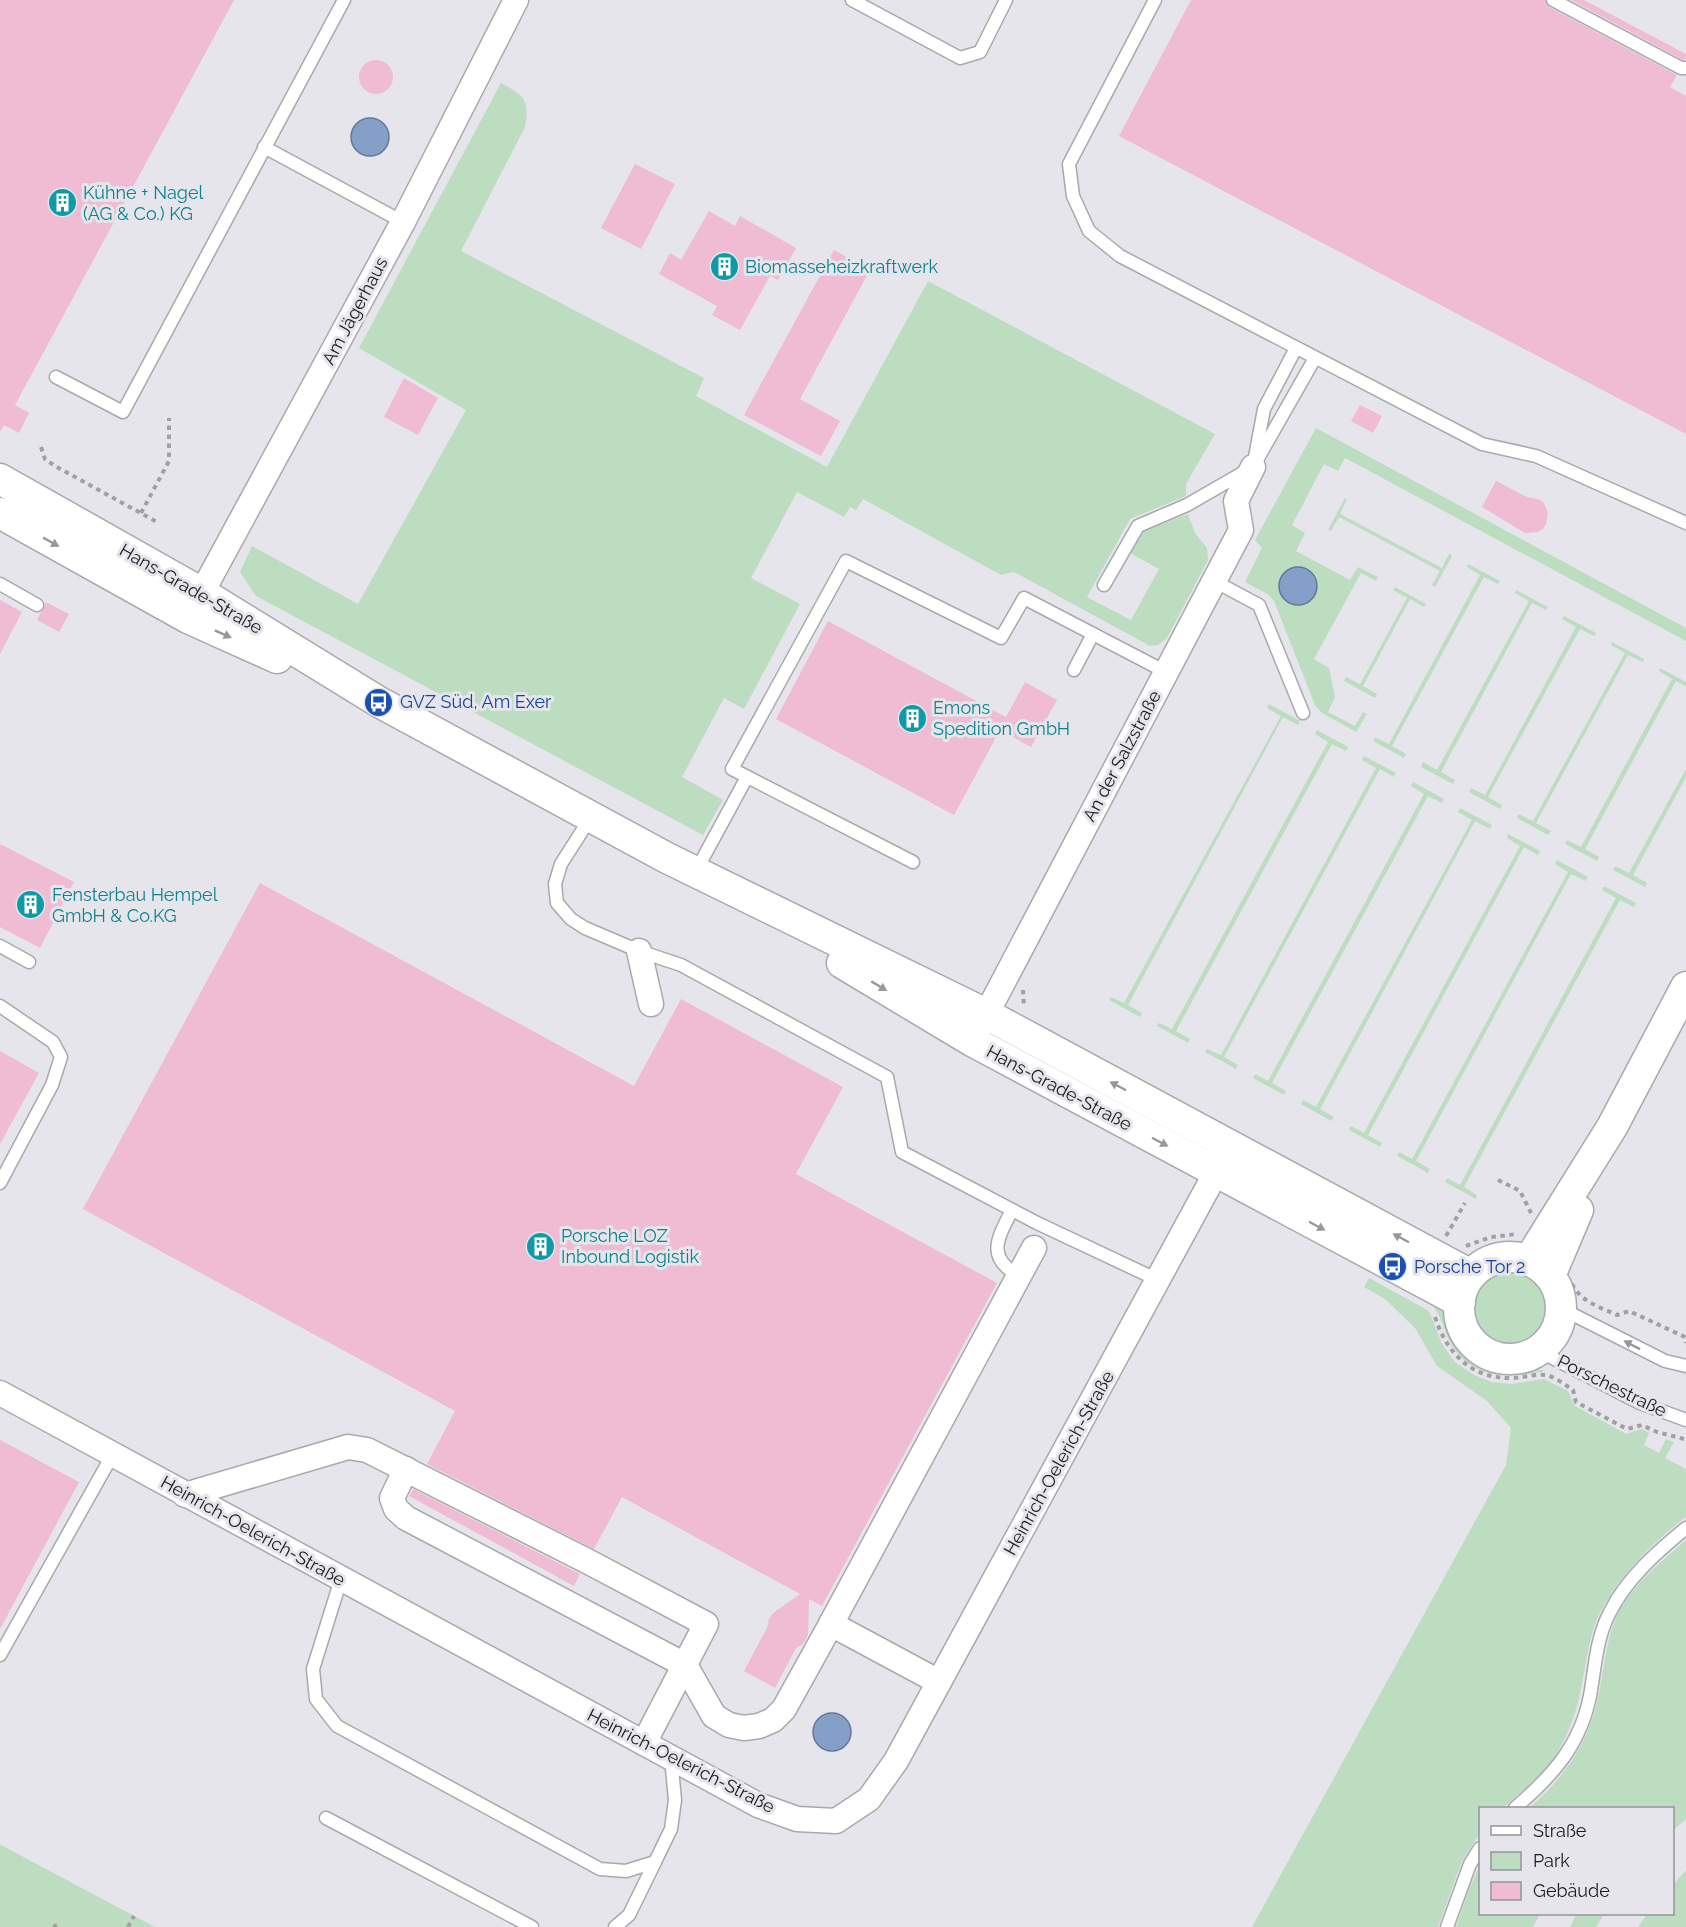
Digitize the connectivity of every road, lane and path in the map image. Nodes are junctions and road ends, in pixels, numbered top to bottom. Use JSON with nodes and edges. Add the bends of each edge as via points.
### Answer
{"nodes":[{"id":1,"x":344,"y":0,"type":"edge"},
{"id":2,"x":516,"y":0,"type":"edge"},
{"id":3,"x":852,"y":0,"type":"edge"},
{"id":4,"x":1006,"y":0,"type":"edge"},
{"id":5,"x":1155,"y":0,"type":"edge"},
{"id":6,"x":1553,"y":0,"type":"edge"},
{"id":7,"x":1686,"y":68,"type":"edge"},
{"id":8,"x":264,"y":147,"type":"junction"},
{"id":9,"x":403,"y":222,"type":"junction"},
{"id":10,"x":1296,"y":348,"type":"junction"},
{"id":11,"x":1315,"y":358,"type":"junction"},
{"id":12,"x":56,"y":377,"type":"dead end"},
{"id":13,"x":169,"y":418,"type":"dead end"},
{"id":14,"x":41,"y":447,"type":"dead end"},
{"id":15,"x":1253,"y":467,"type":"junction"},
{"id":16,"x":0,"y":480,"type":"edge"},
{"id":17,"x":0,"y":513,"type":"edge"},
{"id":18,"x":141,"y":513,"type":"junction"},
{"id":19,"x":157,"y":522,"type":"dead end"},
{"id":20,"x":1686,"y":523,"type":"edge"},
{"id":21,"x":1214,"y":581,"type":"junction"},
{"id":22,"x":0,"y":584,"type":"edge"},
{"id":23,"x":1104,"y":585,"type":"dead end"},
{"id":24,"x":37,"y":605,"type":"dead end"},
{"id":25,"x":195,"y":606,"type":"junction"},
{"id":26,"x":1093,"y":634,"type":"junction"},
{"id":27,"x":1074,"y":670,"type":"dead end"},
{"id":28,"x":1166,"y":672,"type":"junction"},
{"id":29,"x":1303,"y":713,"type":"dead end"},
{"id":30,"x":747,"y":777,"type":"junction"},
{"id":31,"x":591,"y":817,"type":"junction"},
{"id":32,"x":667,"y":858,"type":"junction"},
{"id":33,"x":913,"y":862,"type":"dead end"},
{"id":34,"x":695,"y":872,"type":"junction"},
{"id":35,"x":0,"y":945,"type":"edge"},
{"id":36,"x":639,"y":951,"type":"junction"},
{"id":37,"x":29,"y":962,"type":"dead end"},
{"id":38,"x":1686,"y":987,"type":"edge"},
{"id":39,"x":1023,"y":989,"type":"dead end"},
{"id":40,"x":651,"y":1004,"type":"dead end"},
{"id":41,"x":0,"y":1006,"type":"edge"},
{"id":42,"x":1029,"y":1013,"type":"dead end"},
{"id":43,"x":986,"y":1014,"type":"junction"},
{"id":44,"x":972,"y":1041,"type":"junction"},
{"id":45,"x":1231,"y":1146,"type":"junction"},
{"id":46,"x":1216,"y":1172,"type":"junction"},
{"id":47,"x":1498,"y":1180,"type":"dead end"},
{"id":48,"x":0,"y":1183,"type":"edge"},
{"id":49,"x":1465,"y":1203,"type":"dead end"},
{"id":50,"x":1012,"y":1210,"type":"junction"},
{"id":51,"x":1532,"y":1216,"type":"dead end"},
{"id":52,"x":1443,"y":1242,"type":"dead end"},
{"id":53,"x":1460,"y":1246,"type":"dead end"},
{"id":54,"x":1034,"y":1248,"type":"dead end"},
{"id":55,"x":1544,"y":1262,"type":"junction"},
{"id":56,"x":1471,"y":1275,"type":"junction"},
{"id":57,"x":1019,"y":1276,"type":"junction"},
{"id":58,"x":1158,"y":1280,"type":"junction"},
{"id":59,"x":1446,"y":1305,"type":"junction"},
{"id":60,"x":1562,"y":1309,"type":"junction"},
{"id":61,"x":1686,"y":1343,"type":"edge"},
{"id":62,"x":1539,"y":1351,"type":"junction"},
{"id":63,"x":1686,"y":1366,"type":"edge"},
{"id":64,"x":0,"y":1393,"type":"edge"},
{"id":65,"x":1686,"y":1420,"type":"edge"},
{"id":66,"x":1684,"y":1440,"type":"dead end"},
{"id":67,"x":113,"y":1454,"type":"junction"},
{"id":68,"x":406,"y":1469,"type":"junction"},
{"id":69,"x":185,"y":1495,"type":"junction"},
{"id":70,"x":1686,"y":1528,"type":"edge"},
{"id":71,"x":341,"y":1579,"type":"junction"},
{"id":72,"x":831,"y":1624,"type":"junction"},
{"id":73,"x":0,"y":1655,"type":"edge"},
{"id":74,"x":685,"y":1665,"type":"junction"},
{"id":75,"x":939,"y":1682,"type":"junction"},
{"id":76,"x":644,"y":1743,"type":"junction"},
{"id":77,"x":671,"y":1758,"type":"junction"},
{"id":78,"x":1517,"y":1807,"type":"edge"},
{"id":79,"x":326,"y":1818,"type":"dead end"},
{"id":80,"x":1479,"y":1850,"type":"edge"},
{"id":81,"x":655,"y":1862,"type":"junction"},
{"id":82,"x":134,"y":1916,"type":"dead end"},
{"id":83,"x":61,"y":1923,"type":"dead end"},
{"id":84,"x":53,"y":1927,"type":"edge"},
{"id":85,"x":128,"y":1927,"type":"edge"},
{"id":86,"x":532,"y":1927,"type":"edge"},
{"id":87,"x":615,"y":1927,"type":"edge"},
{"id":88,"x":1448,"y":1927,"type":"edge"}],
"edges":[{"from":1,"to":8,"type":"lane"},
{"from":2,"to":9,"type":"street","name":"Am Jägerhaus"},
{"from":3,"to":4,"type":"lane","via":[[960,58],[980,52]]},
{"from":5,"to":10,"type":"lane","via":[[1069,164],[1073,196],[1089,231],[1120,256]]},
{"from":6,"to":7,"type":"lane"},
{"from":8,"to":9,"type":"lane"},
{"from":8,"to":12,"type":"lane","via":[[123,412]]},
{"from":9,"to":25,"type":"street","name":"Am Jägerhaus"},
{"from":10,"to":11,"type":"lane"},
{"from":10,"to":15,"type":"lane","via":[[1264,409]]},
{"from":11,"to":15,"type":"lane"},
{"from":11,"to":20,"type":"lane","via":[[1482,444],[1536,456]]},
{"from":13,"to":18,"type":"path","via":[[169,461]]},
{"from":14,"to":18,"type":"path","via":[[45,459],[55,466]]},
{"from":15,"to":21,"type":"street","name":"An der Salzstraße","via":[[1236,501],[1241,530]]},
{"from":15,"to":23,"type":"lane","via":[[1187,505],[1138,526]]},
{"from":16,"to":25,"type":"street","name":"Hans-Grade-Straße"},
{"from":17,"to":25,"type":"street","name":"Hans-Grade-Straße","one_way":true},
{"from":18,"to":19,"type":"path"},
{"from":21,"to":28,"type":"street","name":"An der Salzstraße"},
{"from":21,"to":29,"type":"lane","via":[[1260,605]]},
{"from":22,"to":24,"type":"lane"},
{"from":25,"to":31,"type":"street","name":"Hans-Grade-Straße"},
{"from":26,"to":27,"type":"lane"},
{"from":26,"to":28,"type":"lane"},
{"from":26,"to":30,"type":"lane","via":[[1024,598],[1001,638],[846,561],[732,770]]},
{"from":28,"to":43,"type":"street","name":"An der Salzstraße"},
{"from":30,"to":33,"type":"lane"},
{"from":30,"to":34,"type":"lane"},
{"from":31,"to":32,"type":"street","name":"Hans-Grade-Straße"},
{"from":31,"to":36,"type":"lane","via":[[561,864],[555,884],[557,903],[585,928]]},
{"from":32,"to":34,"type":"street","name":"Hans-Grade-Straße"},
{"from":32,"to":44,"type":"street","name":"Hans-Grade-Straße","one_way":true},
{"from":34,"to":43,"type":"street","name":"Hans-Grade-Straße"},
{"from":35,"to":37,"type":"lane"},
{"from":36,"to":40,"type":"street"},
{"from":36,"to":50,"type":"lane","via":[[681,965],[887,1077],[902,1152]]},
{"from":38,"to":55,"type":"street"},
{"from":39,"to":42,"type":"path","via":[[1024,1007]]},
{"from":41,"to":48,"type":"lane","via":[[53,1041],[61,1057],[52,1085]]},
{"from":43,"to":44,"type":"street","name":"An der Salzstraße"},
{"from":45,"to":43,"type":"street","name":"Hans-Grade-Straße","one_way":true},
{"from":44,"to":46,"type":"street","name":"Hans-Grade-Straße","one_way":true},
{"from":45,"to":46,"type":"street","name":"Heinrich-Oelerich-Straße"},
{"from":56,"to":45,"type":"street","name":"Hans-Grade-Straße","one_way":true},
{"from":46,"to":58,"type":"street","name":"Heinrich-Oelerich-Straße"},
{"from":46,"to":59,"type":"street","name":"Hans-Grade-Straße","one_way":true},
{"from":47,"to":51,"type":"path","via":[[1520,1191]]},
{"from":49,"to":52,"type":"path"},
{"from":50,"to":57,"type":"lane","via":[[999,1236],[997,1253],[1005,1268]]},
{"from":50,"to":58,"type":"lane"},
{"from":53,"to":55,"type":"path","via":[[1491,1237]]},
{"from":54,"to":57,"type":"street"},
{"from":55,"to":56,"type":"street","via":[[1497,1258]]},
{"from":55,"to":60,"type":"street"},
{"from":55,"to":61,"type":"path","via":[[1585,1300],[1617,1315],[1629,1311],[1684,1337]]},
{"from":56,"to":59,"type":"street"},
{"from":57,"to":72,"type":"street"},
{"from":58,"to":75,"type":"street","name":"Heinrich-Oelerich-Straße"},
{"from":59,"to":62,"type":"street","via":[[1461,1319],[1477,1347],[1491,1355],[1508,1359]]},
{"from":59,"to":66,"type":"path","via":[[1445,1342],[1458,1359],[1477,1371],[1493,1378],[1545,1374],[1573,1390],[1576,1402],[1627,1429],[1642,1425]]},
{"from":60,"to":62,"type":"street","via":[[1551,1339]]},
{"from":63,"to":60,"type":"lane","one_way":true,"via":[[1665,1362]]},
{"from":62,"to":65,"type":"lane","name":"Porschestraße","via":[[1640,1403]]},
{"from":64,"to":67,"type":"street","name":"Heinrich-Oelerich-Straße"},
{"from":67,"to":69,"type":"street","name":"Heinrich-Oelerich-Straße"},
{"from":67,"to":73,"type":"lane"},
{"from":68,"to":69,"type":"street","via":[[367,1450],[348,1447]]},
{"from":68,"to":74,"type":"street","via":[[392,1498],[396,1509],[406,1518]]},
{"from":68,"to":74,"type":"street","via":[[706,1624]]},
{"from":69,"to":71,"type":"street","name":"Heinrich-Oelerich-Straße"},
{"from":70,"to":78,"type":"lane","via":[[1620,1594],[1600,1635],[1589,1698],[1573,1742],[1553,1773]]},
{"from":71,"to":76,"type":"street","name":"Heinrich-Oelerich-Straße"},
{"from":71,"to":81,"type":"lane","via":[[313,1669],[315,1699],[337,1726],[600,1869],[626,1872]]},
{"from":72,"to":74,"type":"street","via":[[784,1709],[759,1726],[729,1725],[714,1716]]},
{"from":72,"to":75,"type":"street"},
{"from":74,"to":76,"type":"street"},
{"from":75,"to":77,"type":"street","name":"Heinrich-Oelerich-Straße","via":[[896,1761],[869,1799],[836,1821],[797,1819],[758,1805]]},
{"from":76,"to":77,"type":"street","name":"Heinrich-Oelerich-Straße"},
{"from":77,"to":81,"type":"lane","via":[[675,1800],[671,1829]]},
{"from":79,"to":86,"type":"lane"},
{"from":80,"to":88,"type":"lane","via":[[1470,1864]]},
{"from":81,"to":87,"type":"lane","via":[[629,1915]]},
{"from":82,"to":85,"type":"path"},
{"from":83,"to":84,"type":"path"}]}
